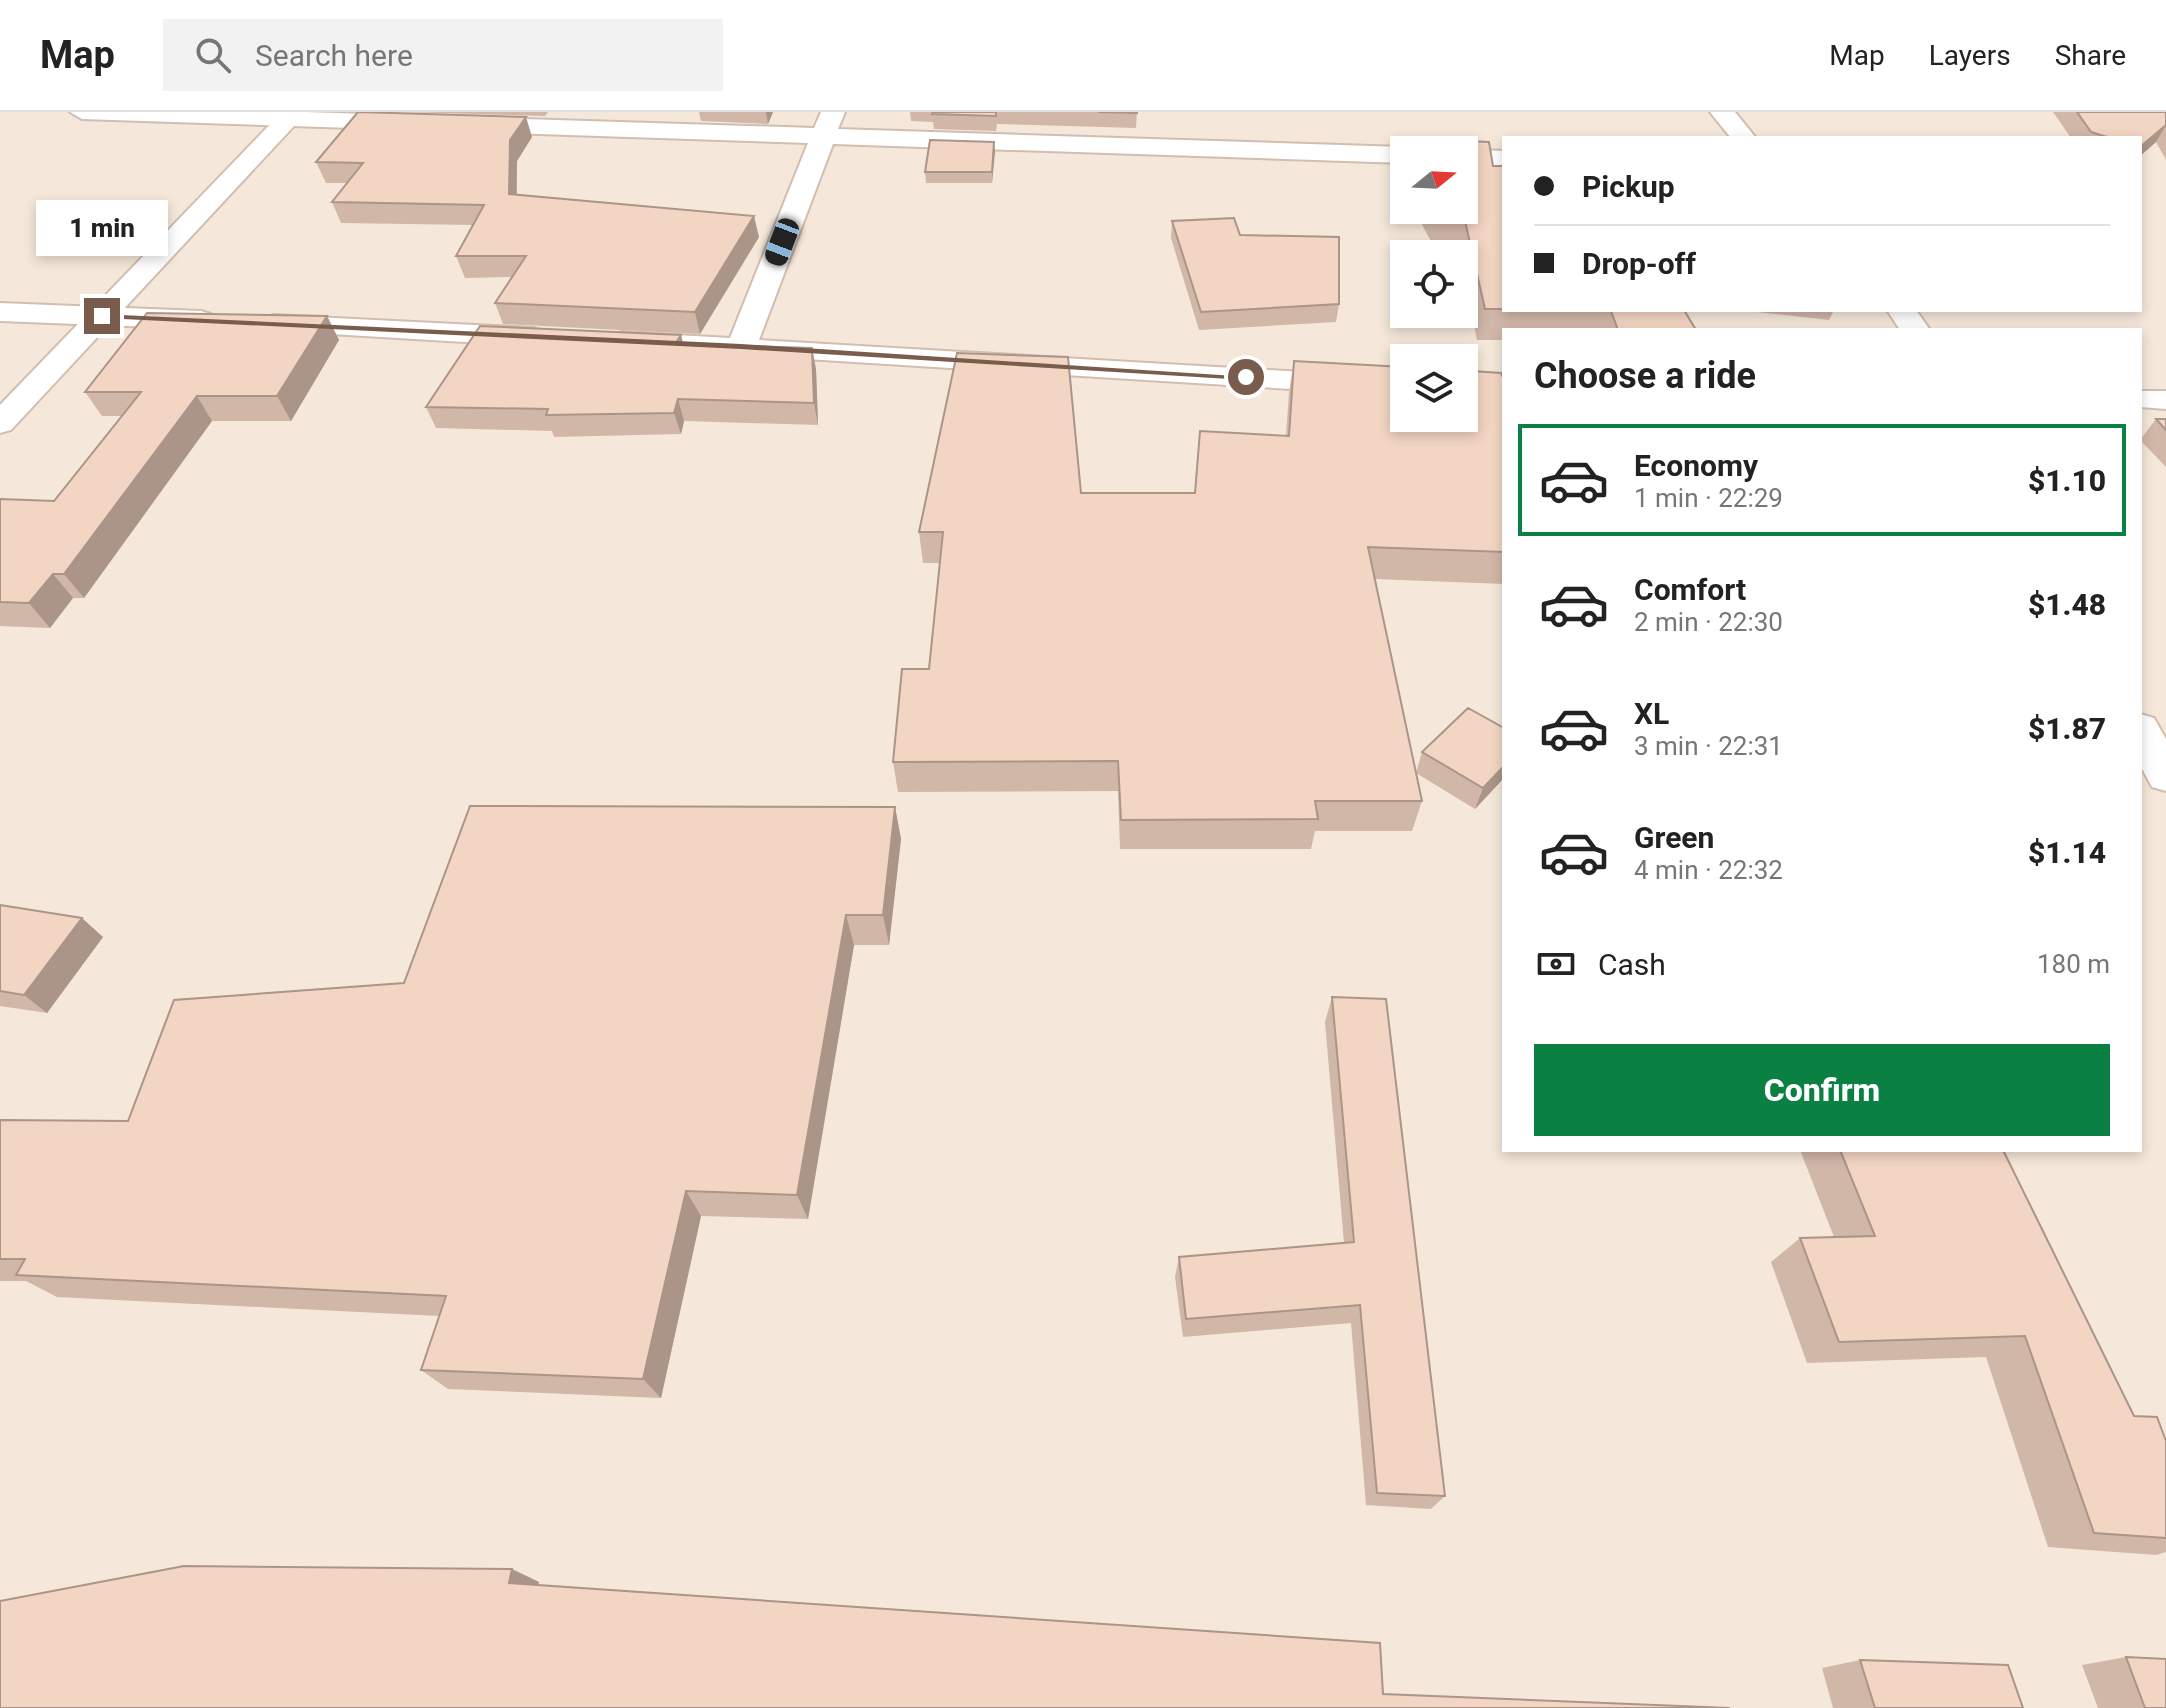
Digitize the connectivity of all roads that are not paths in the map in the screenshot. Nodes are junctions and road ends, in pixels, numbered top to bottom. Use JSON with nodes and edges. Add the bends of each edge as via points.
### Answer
{"nodes":[{"id":1,"x":82,"y":112,"type":"edge"},
{"id":2,"x":1722,"y":112,"type":"edge"},
{"id":3,"x":291,"y":116,"type":"edge"},
{"id":4,"x":567,"y":120,"type":"edge"},
{"id":5,"x":828,"y":124,"type":"edge"},
{"id":6,"x":1742,"y":136,"type":"edge"},
{"id":7,"x":1390,"y":154,"type":"edge"},
{"id":8,"x":1478,"y":158,"type":"edge"},
{"id":9,"x":1502,"y":159,"type":"edge"},
{"id":10,"x":0,"y":312,"type":"edge"},
{"id":11,"x":102,"y":316,"type":"junction"},
{"id":12,"x":565,"y":338,"type":"edge"},
{"id":13,"x":597,"y":340,"type":"edge"},
{"id":14,"x":741,"y":347,"type":"junction"},
{"id":15,"x":1390,"y":386,"type":"edge"},
{"id":16,"x":0,"y":423,"type":"edge"},
{"id":17,"x":2142,"y":732,"type":"edge"},
{"id":18,"x":2166,"y":776,"type":"edge"}],
"edges":[{"from":1,"to":3,"type":"street"},
{"from":2,"to":6,"type":"street"},
{"from":3,"to":4,"type":"street"},
{"from":3,"to":11,"type":"street"},
{"from":4,"to":5,"type":"street"},
{"from":5,"to":7,"type":"street"},
{"from":5,"to":14,"type":"street"},
{"from":8,"to":9,"type":"street"},
{"from":10,"to":11,"type":"street"},
{"from":11,"to":12,"type":"street"},
{"from":11,"to":16,"type":"street"},
{"from":13,"to":14,"type":"street"},
{"from":14,"to":15,"type":"street"},
{"from":17,"to":18,"type":"street"}]}
